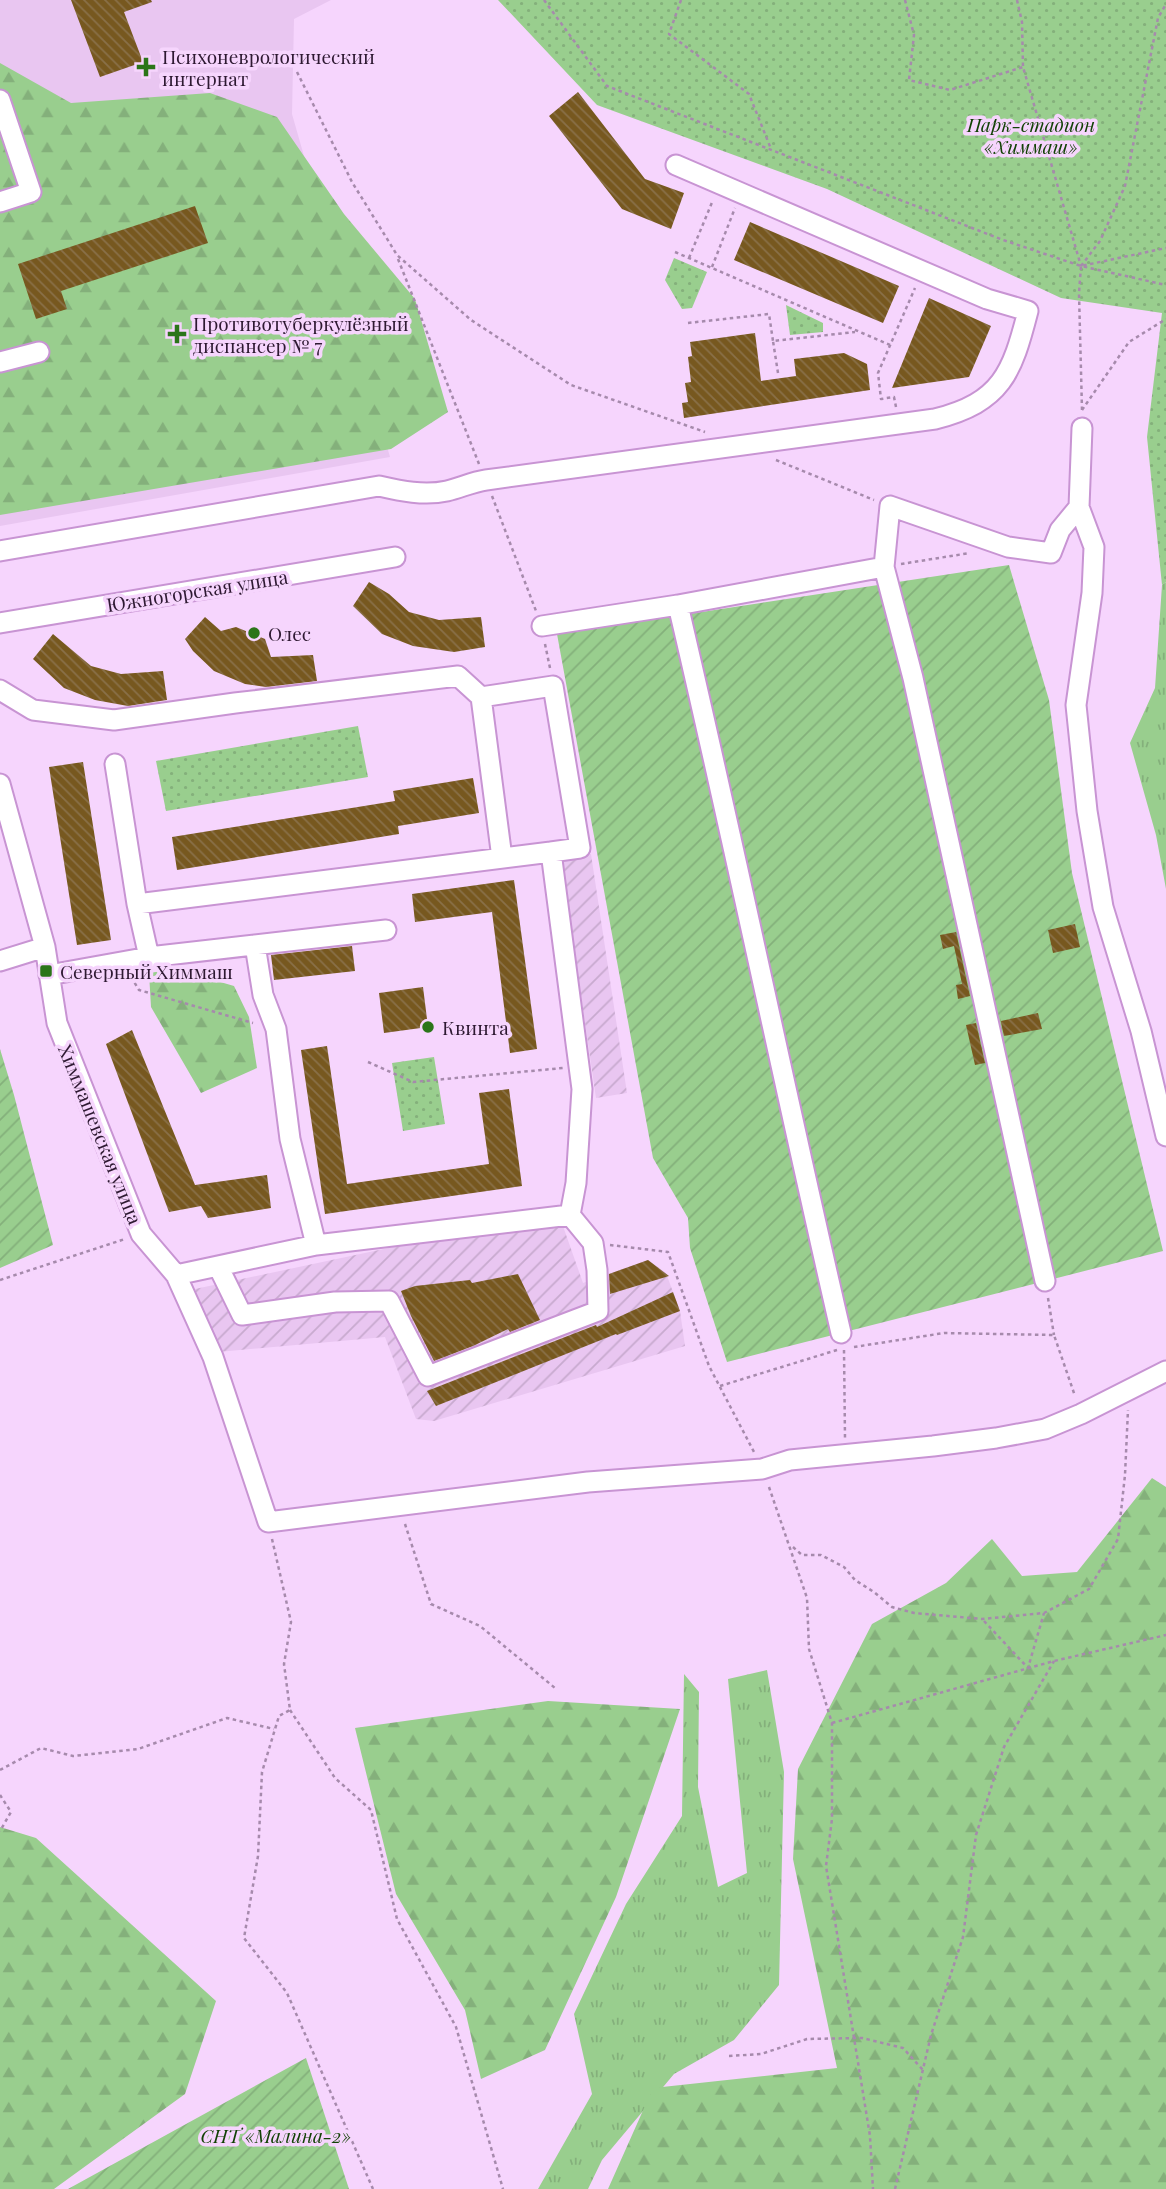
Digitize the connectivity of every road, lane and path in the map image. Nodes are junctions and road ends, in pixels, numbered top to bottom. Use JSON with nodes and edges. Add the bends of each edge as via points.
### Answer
{"nodes":[{"id":1,"x":544,"y":0,"type":"edge"},
{"id":2,"x":681,"y":0,"type":"edge"},
{"id":3,"x":905,"y":0,"type":"edge"},
{"id":4,"x":1017,"y":0,"type":"edge"},
{"id":5,"x":1166,"y":4,"type":"edge"},
{"id":6,"x":1023,"y":67,"type":"junction"},
{"id":7,"x":298,"y":72,"type":"dead end"},
{"id":8,"x":0,"y":100,"type":"edge"},
{"id":9,"x":771,"y":149,"type":"junction"},
{"id":10,"x":676,"y":165,"type":"dead end"},
{"id":11,"x":720,"y":184,"type":"junction"},
{"id":12,"x":741,"y":194,"type":"junction"},
{"id":13,"x":0,"y":202,"type":"edge"},
{"id":14,"x":1166,"y":248,"type":"edge"},
{"id":15,"x":675,"y":252,"type":"dead end"},
{"id":16,"x":397,"y":256,"type":"junction"},
{"id":17,"x":689,"y":258,"type":"junction"},
{"id":18,"x":1081,"y":266,"type":"junction"},
{"id":19,"x":712,"y":267,"type":"junction"},
{"id":20,"x":922,"y":272,"type":"junction"},
{"id":21,"x":1166,"y":285,"type":"edge"},
{"id":22,"x":1166,"y":319,"type":"edge"},
{"id":23,"x":688,"y":323,"type":"dead end"},
{"id":24,"x":858,"y":331,"type":"junction"},
{"id":25,"x":773,"y":341,"type":"junction"},
{"id":26,"x":890,"y":345,"type":"junction"},
{"id":27,"x":39,"y":352,"type":"dead end"},
{"id":28,"x":0,"y":362,"type":"edge"},
{"id":29,"x":778,"y":373,"type":"dead end"},
{"id":30,"x":1082,"y":419,"type":"junction"},
{"id":31,"x":899,"y":424,"type":"junction"},
{"id":32,"x":712,"y":434,"type":"dead end"},
{"id":33,"x":777,"y":461,"type":"dead end"},
{"id":34,"x":486,"y":480,"type":"junction"},
{"id":35,"x":890,"y":506,"type":"junction"},
{"id":36,"x":1079,"y":507,"type":"junction"},
{"id":37,"x":1008,"y":547,"type":"junction"},
{"id":38,"x":0,"y":551,"type":"edge"},
{"id":39,"x":395,"y":557,"type":"dead end"},
{"id":40,"x":884,"y":567,"type":"junction"},
{"id":41,"x":678,"y":605,"type":"junction"},
{"id":42,"x":0,"y":623,"type":"edge"},
{"id":43,"x":542,"y":626,"type":"junction"},
{"id":44,"x":553,"y":686,"type":"junction"},
{"id":45,"x":0,"y":690,"type":"edge"},
{"id":46,"x":481,"y":697,"type":"junction"},
{"id":47,"x":115,"y":764,"type":"dead end"},
{"id":48,"x":0,"y":784,"type":"edge"},
{"id":49,"x":551,"y":852,"type":"junction"},
{"id":50,"x":502,"y":858,"type":"junction"},
{"id":51,"x":137,"y":904,"type":"junction"},
{"id":52,"x":386,"y":930,"type":"dead end"},
{"id":53,"x":255,"y":945,"type":"junction"},
{"id":54,"x":45,"y":947,"type":"junction"},
{"id":55,"x":149,"y":957,"type":"junction"},
{"id":56,"x":0,"y":961,"type":"edge"},
{"id":57,"x":121,"y":962,"type":"junction"},
{"id":58,"x":49,"y":975,"type":"junction"},
{"id":59,"x":276,"y":1029,"type":"junction"},
{"id":60,"x":368,"y":1062,"type":"dead end"},
{"id":61,"x":580,"y":1067,"type":"junction"},
{"id":62,"x":1166,"y":1136,"type":"edge"},
{"id":63,"x":570,"y":1215,"type":"junction"},
{"id":64,"x":141,"y":1234,"type":"junction"},
{"id":65,"x":593,"y":1243,"type":"junction"},
{"id":66,"x":316,"y":1245,"type":"junction"},
{"id":67,"x":218,"y":1266,"type":"junction"},
{"id":68,"x":176,"y":1275,"type":"junction"},
{"id":69,"x":0,"y":1280,"type":"edge"},
{"id":70,"x":1045,"y":1281,"type":"joint"},
{"id":71,"x":1054,"y":1335,"type":"junction"},
{"id":72,"x":842,"y":1341,"type":"junction"},
{"id":73,"x":1166,"y":1371,"type":"edge"},
{"id":74,"x":720,"y":1387,"type":"junction"},
{"id":75,"x":1125,"y":1390,"type":"junction"},
{"id":76,"x":1081,"y":1414,"type":"junction"},
{"id":77,"x":845,"y":1455,"type":"junction"},
{"id":78,"x":762,"y":1469,"type":"junction"},
{"id":79,"x":399,"y":1506,"type":"junction"},
{"id":80,"x":268,"y":1522,"type":"junction"},
{"id":81,"x":791,"y":1545,"type":"junction"},
{"id":82,"x":1044,"y":1613,"type":"junction"},
{"id":83,"x":982,"y":1619,"type":"junction"},
{"id":84,"x":1166,"y":1635,"type":"edge"},
{"id":85,"x":1054,"y":1661,"type":"junction"},
{"id":86,"x":1028,"y":1668,"type":"junction"},
{"id":87,"x":555,"y":1688,"type":"dead end"},
{"id":88,"x":290,"y":1710,"type":"junction"},
{"id":89,"x":832,"y":1723,"type":"junction"},
{"id":90,"x":275,"y":1729,"type":"junction"},
{"id":91,"x":0,"y":1770,"type":"edge"},
{"id":92,"x":0,"y":1795,"type":"edge"},
{"id":93,"x":0,"y":1831,"type":"edge"},
{"id":94,"x":854,"y":2038,"type":"junction"},
{"id":95,"x":729,"y":2056,"type":"dead end"},
{"id":96,"x":923,"y":2070,"type":"junction"},
{"id":97,"x":373,"y":2189,"type":"edge"},
{"id":98,"x":503,"y":2189,"type":"edge"},
{"id":99,"x":873,"y":2189,"type":"edge"},
{"id":100,"x":895,"y":2189,"type":"edge"}],
"edges":[{"from":1,"to":9,"type":"path","via":[[607,86]]},
{"from":2,"to":9,"type":"path","via":[[669,34],[749,94]]},
{"from":3,"to":6,"type":"path","via":[[914,35],[909,80],[950,90]]},
{"from":4,"to":6,"type":"path","via":[[1023,22]]},
{"from":5,"to":18,"type":"path","via":[[1158,18],[1125,186],[1100,241]]},
{"from":6,"to":18,"type":"path"},
{"from":7,"to":16,"type":"path","via":[[352,182]]},
{"from":8,"to":13,"type":"street","via":[[31,192]]},
{"from":9,"to":18,"type":"path"},
{"from":10,"to":11,"type":"street"},
{"from":11,"to":12,"type":"street"},
{"from":11,"to":17,"type":"path"},
{"from":12,"to":19,"type":"path"},
{"from":12,"to":20,"type":"street"},
{"from":14,"to":18,"type":"path"},
{"from":15,"to":17,"type":"path"},
{"from":16,"to":32,"type":"path","via":[[471,320],[571,385]]},
{"from":16,"to":34,"type":"path"},
{"from":17,"to":19,"type":"path"},
{"from":18,"to":21,"type":"path"},
{"from":18,"to":30,"type":"path"},
{"from":19,"to":24,"type":"path"},
{"from":20,"to":26,"type":"path"},
{"from":20,"to":31,"type":"street","via":[[1028,311],[1017,352],[1000,385],[956,414]]},
{"from":22,"to":30,"type":"path","via":[[1129,342]]},
{"from":23,"to":25,"type":"path","via":[[769,314]]},
{"from":24,"to":25,"type":"path"},
{"from":24,"to":26,"type":"path"},
{"from":25,"to":29,"type":"path"},
{"from":26,"to":31,"type":"path","via":[[878,373],[881,399],[894,397]]},
{"from":27,"to":28,"type":"street"},
{"from":30,"to":36,"type":"street"},
{"from":31,"to":34,"type":"street"},
{"from":33,"to":35,"type":"path"},
{"from":34,"to":38,"type":"street","via":[[446,492],[411,493],[379,486]]},
{"from":34,"to":43,"type":"path"},
{"from":35,"to":37,"type":"street"},
{"from":35,"to":40,"type":"street"},
{"from":36,"to":37,"type":"street","via":[[1060,530],[1051,553]]},
{"from":36,"to":62,"type":"street","via":[[1094,547],[1093,593],[1076,705],[1087,811],[1103,907],[1141,1031]]},
{"from":37,"to":40,"type":"path"},
{"from":39,"to":42,"type":"street","name":"Южногорская улица"},
{"from":40,"to":41,"type":"street"},
{"from":40,"to":70,"type":"street","via":[[913,678]]},
{"from":41,"to":43,"type":"street"},
{"from":41,"to":72,"type":"street"},
{"from":43,"to":44,"type":"path"},
{"from":44,"to":46,"type":"street"},
{"from":44,"to":49,"type":"street","via":[[580,848]]},
{"from":45,"to":46,"type":"street","via":[[33,710],[114,720],[458,676]]},
{"from":46,"to":50,"type":"street"},
{"from":47,"to":51,"type":"street"},
{"from":48,"to":54,"type":"street","name":"Химмашевская улица"},
{"from":49,"to":50,"type":"street"},
{"from":49,"to":61,"type":"street"},
{"from":50,"to":51,"type":"street"},
{"from":51,"to":55,"type":"street"},
{"from":52,"to":53,"type":"street"},
{"from":53,"to":55,"type":"street"},
{"from":53,"to":59,"type":"street","via":[[263,995]]},
{"from":54,"to":56,"type":"street"},
{"from":54,"to":58,"type":"street","name":"Химмашевская улица"},
{"from":55,"to":57,"type":"street"},
{"from":57,"to":58,"type":"street"},
{"from":57,"to":59,"type":"path","via":[[139,990]]},
{"from":58,"to":64,"type":"street","name":"Химмашевская улица","via":[[57,1023]]},
{"from":59,"to":66,"type":"street","via":[[290,1139]]},
{"from":60,"to":61,"type":"path","via":[[413,1082]]},
{"from":61,"to":63,"type":"street","via":[[576,1183]]},
{"from":63,"to":65,"type":"street"},
{"from":63,"to":66,"type":"street"},
{"from":64,"to":68,"type":"street","name":"Химмашевская улица"},
{"from":64,"to":69,"type":"path"},
{"from":65,"to":67,"type":"street","via":[[598,1311],[428,1376],[389,1301],[335,1302],[242,1315]]},
{"from":65,"to":74,"type":"path","via":[[668,1251]]},
{"from":66,"to":67,"type":"street"},
{"from":67,"to":68,"type":"street"},
{"from":68,"to":80,"type":"street","name":"Химмашевская улица","via":[[213,1357]]},
{"from":70,"to":71,"type":"path"},
{"from":71,"to":72,"type":"path","via":[[944,1333]]},
{"from":71,"to":76,"type":"path"},
{"from":72,"to":74,"type":"path"},
{"from":72,"to":77,"type":"path"},
{"from":73,"to":75,"type":"street"},
{"from":74,"to":78,"type":"path"},
{"from":75,"to":76,"type":"street"},
{"from":75,"to":82,"type":"path","via":[[1129,1417],[1118,1539],[1089,1589]]},
{"from":76,"to":77,"type":"street","via":[[1045,1429],[996,1438]]},
{"from":77,"to":78,"type":"street","via":[[790,1460]]},
{"from":78,"to":79,"type":"street","via":[[588,1482]]},
{"from":78,"to":81,"type":"path"},
{"from":79,"to":80,"type":"street"},
{"from":79,"to":87,"type":"path","via":[[431,1604],[480,1626]]},
{"from":80,"to":88,"type":"path","via":[[291,1622],[284,1664]]},
{"from":81,"to":83,"type":"path","via":[[802,1555],[821,1555],[844,1567],[891,1606],[914,1613]]},
{"from":81,"to":89,"type":"path","via":[[807,1598],[809,1649]]},
{"from":82,"to":83,"type":"path"},
{"from":82,"to":86,"type":"path"},
{"from":83,"to":86,"type":"path"},
{"from":84,"to":85,"type":"path"},
{"from":85,"to":86,"type":"path"},
{"from":85,"to":96,"type":"path","via":[[1004,1747],[976,1835],[963,1937]]},
{"from":86,"to":89,"type":"path"},
{"from":88,"to":90,"type":"path","via":[[279,1716]]},
{"from":88,"to":98,"type":"path","via":[[335,1778],[371,1810],[397,1919],[456,2027]]},
{"from":89,"to":94,"type":"path","via":[[832,1819],[826,1866]]},
{"from":90,"to":91,"type":"path","via":[[227,1718],[138,1749],[73,1756],[41,1748]]},
{"from":90,"to":97,"type":"path","via":[[262,1772],[258,1856],[244,1938],[287,1993]]},
{"from":92,"to":93,"type":"path","via":[[11,1812]]},
{"from":94,"to":95,"type":"path","via":[[807,2039],[761,2054]]},
{"from":94,"to":96,"type":"path","via":[[903,2048]]},
{"from":94,"to":99,"type":"path","via":[[870,2136]]},
{"from":96,"to":100,"type":"path"}]}
